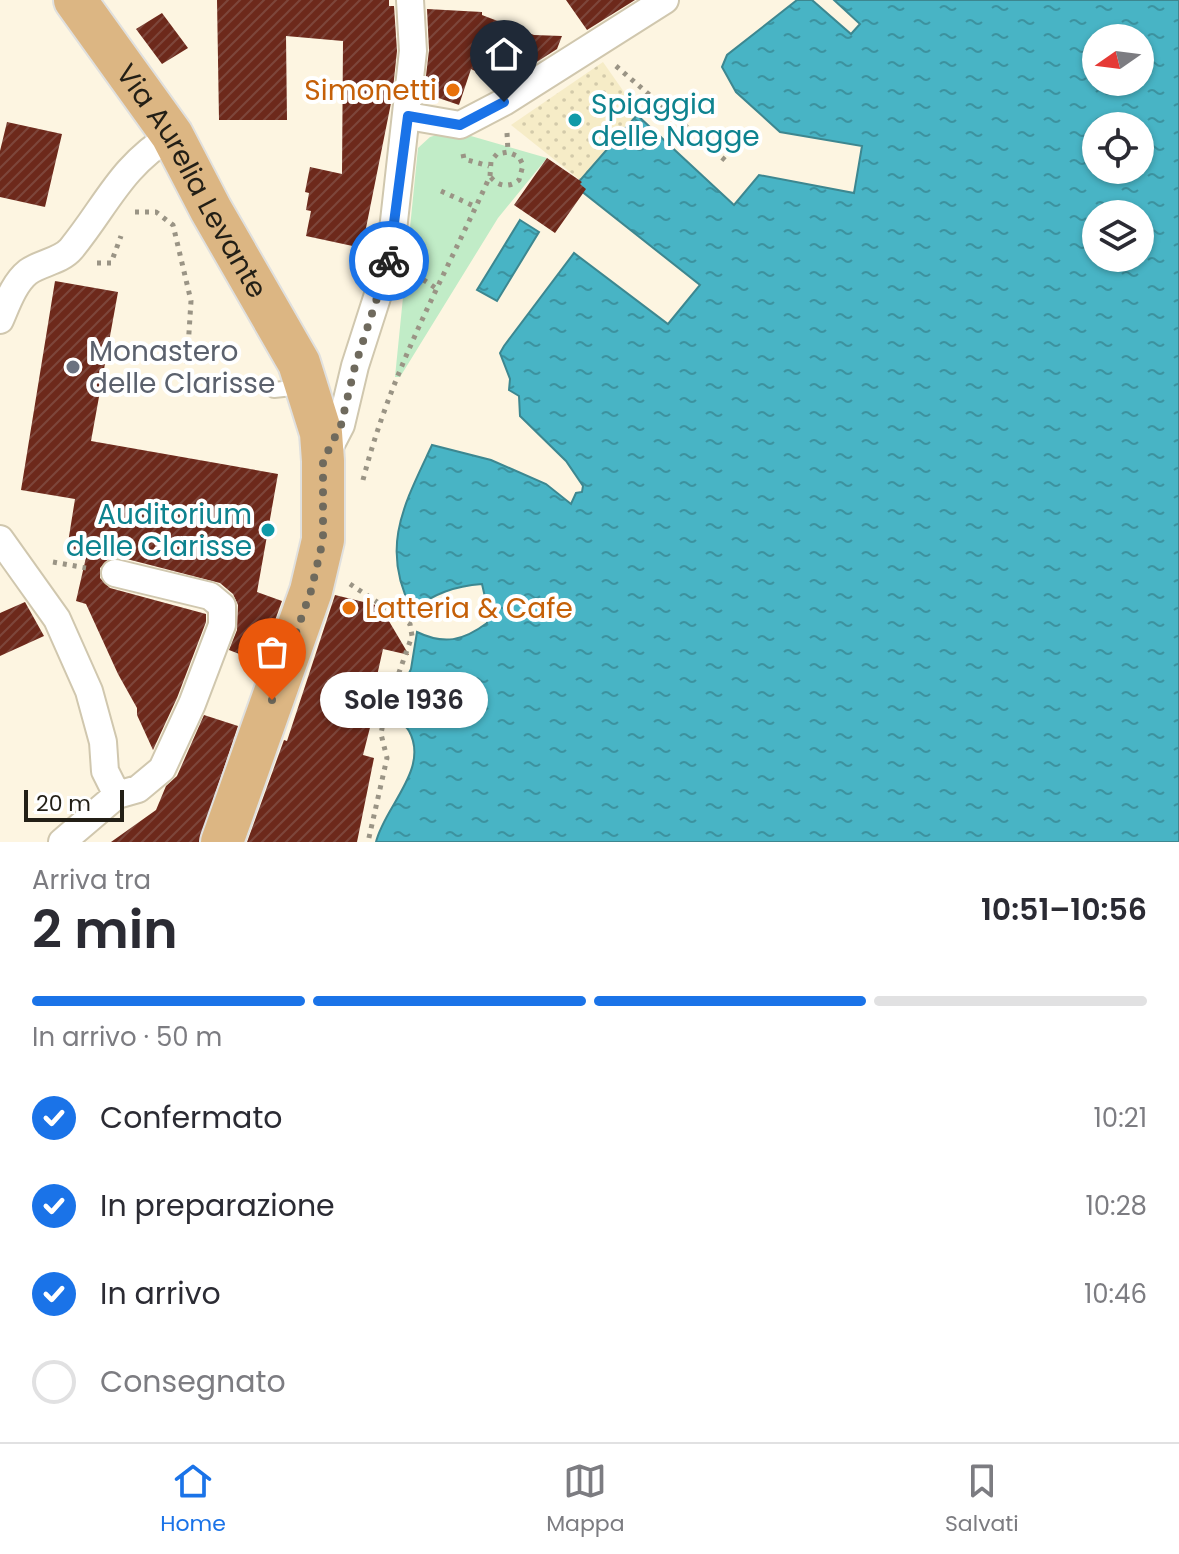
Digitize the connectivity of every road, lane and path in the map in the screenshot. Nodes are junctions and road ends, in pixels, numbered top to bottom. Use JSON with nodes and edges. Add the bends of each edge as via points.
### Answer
{"nodes":[{"id":1,"x":75,"y":0,"type":"edge"},
{"id":2,"x":410,"y":0,"type":"edge"},
{"id":3,"x":665,"y":0,"type":"edge"},
{"id":4,"x":595,"y":46,"type":"junction"},
{"id":5,"x":408,"y":116,"type":"junction"},
{"id":6,"x":172,"y":135,"type":"junction"},
{"id":7,"x":726,"y":161,"type":"dead end"},
{"id":8,"x":490,"y":176,"type":"junction"},
{"id":9,"x":441,"y":191,"type":"dead end"},
{"id":10,"x":476,"y":207,"type":"junction"},
{"id":11,"x":132,"y":212,"type":"dead end"},
{"id":12,"x":126,"y":224,"type":"dead end"},
{"id":13,"x":69,"y":252,"type":"junction"},
{"id":14,"x":0,"y":320,"type":"edge"},
{"id":15,"x":187,"y":364,"type":"dead end"},
{"id":16,"x":323,"y":461,"type":"junction"},
{"id":17,"x":361,"y":489,"type":"dead end"},
{"id":18,"x":0,"y":539,"type":"edge"},
{"id":19,"x":18,"y":562,"type":"junction"},
{"id":20,"x":349,"y":572,"type":"dead end"},
{"id":21,"x":115,"y":573,"type":"joint"},
{"id":22,"x":117,"y":795,"type":"junction"},
{"id":23,"x":62,"y":842,"type":"edge"},
{"id":24,"x":222,"y":842,"type":"edge"},
{"id":25,"x":368,"y":842,"type":"edge"}],
"edges":[{"from":1,"to":6,"type":"main road","name":"Via Aurelia Levante"},
{"from":2,"to":5,"type":"street"},
{"from":3,"to":4,"type":"street"},
{"from":4,"to":5,"type":"street","via":[[460,125]]},
{"from":4,"to":7,"type":"path"},
{"from":5,"to":16,"type":"street","via":[[390,257],[341,425]]},
{"from":6,"to":13,"type":"street","via":[[149,149],[112,189]]},
{"from":6,"to":16,"type":"main road","name":"Via Aurelia Levante","via":[[299,363],[290,388],[321,433]]},
{"from":8,"to":8,"type":"path","via":[[491,161],[502,152],[513,153],[523,165],[523,174],[511,185]]},
{"from":8,"to":10,"type":"path"},
{"from":9,"to":10,"type":"path"},
{"from":10,"to":17,"type":"path","via":[[395,377]]},
{"from":11,"to":15,"type":"path","via":[[156,212],[173,225],[191,301]]},
{"from":12,"to":13,"type":"path","via":[[111,263],[81,265]]},
{"from":13,"to":14,"type":"street","via":[[28,273]]},
{"from":16,"to":24,"type":"main road","name":"Via Aurelia Levante","via":[[323,540],[311,591]]},
{"from":18,"to":19,"type":"street"},
{"from":19,"to":21,"type":"path","via":[[56,562]]},
{"from":19,"to":22,"type":"street","via":[[57,619],[89,691],[105,771]]},
{"from":20,"to":25,"type":"path","via":[[350,584],[410,624],[412,636],[385,712],[381,734],[387,758]]},
{"from":21,"to":22,"type":"street","via":[[210,596],[222,606],[222,625],[162,769],[138,789]]},
{"from":22,"to":23,"type":"street"}]}
